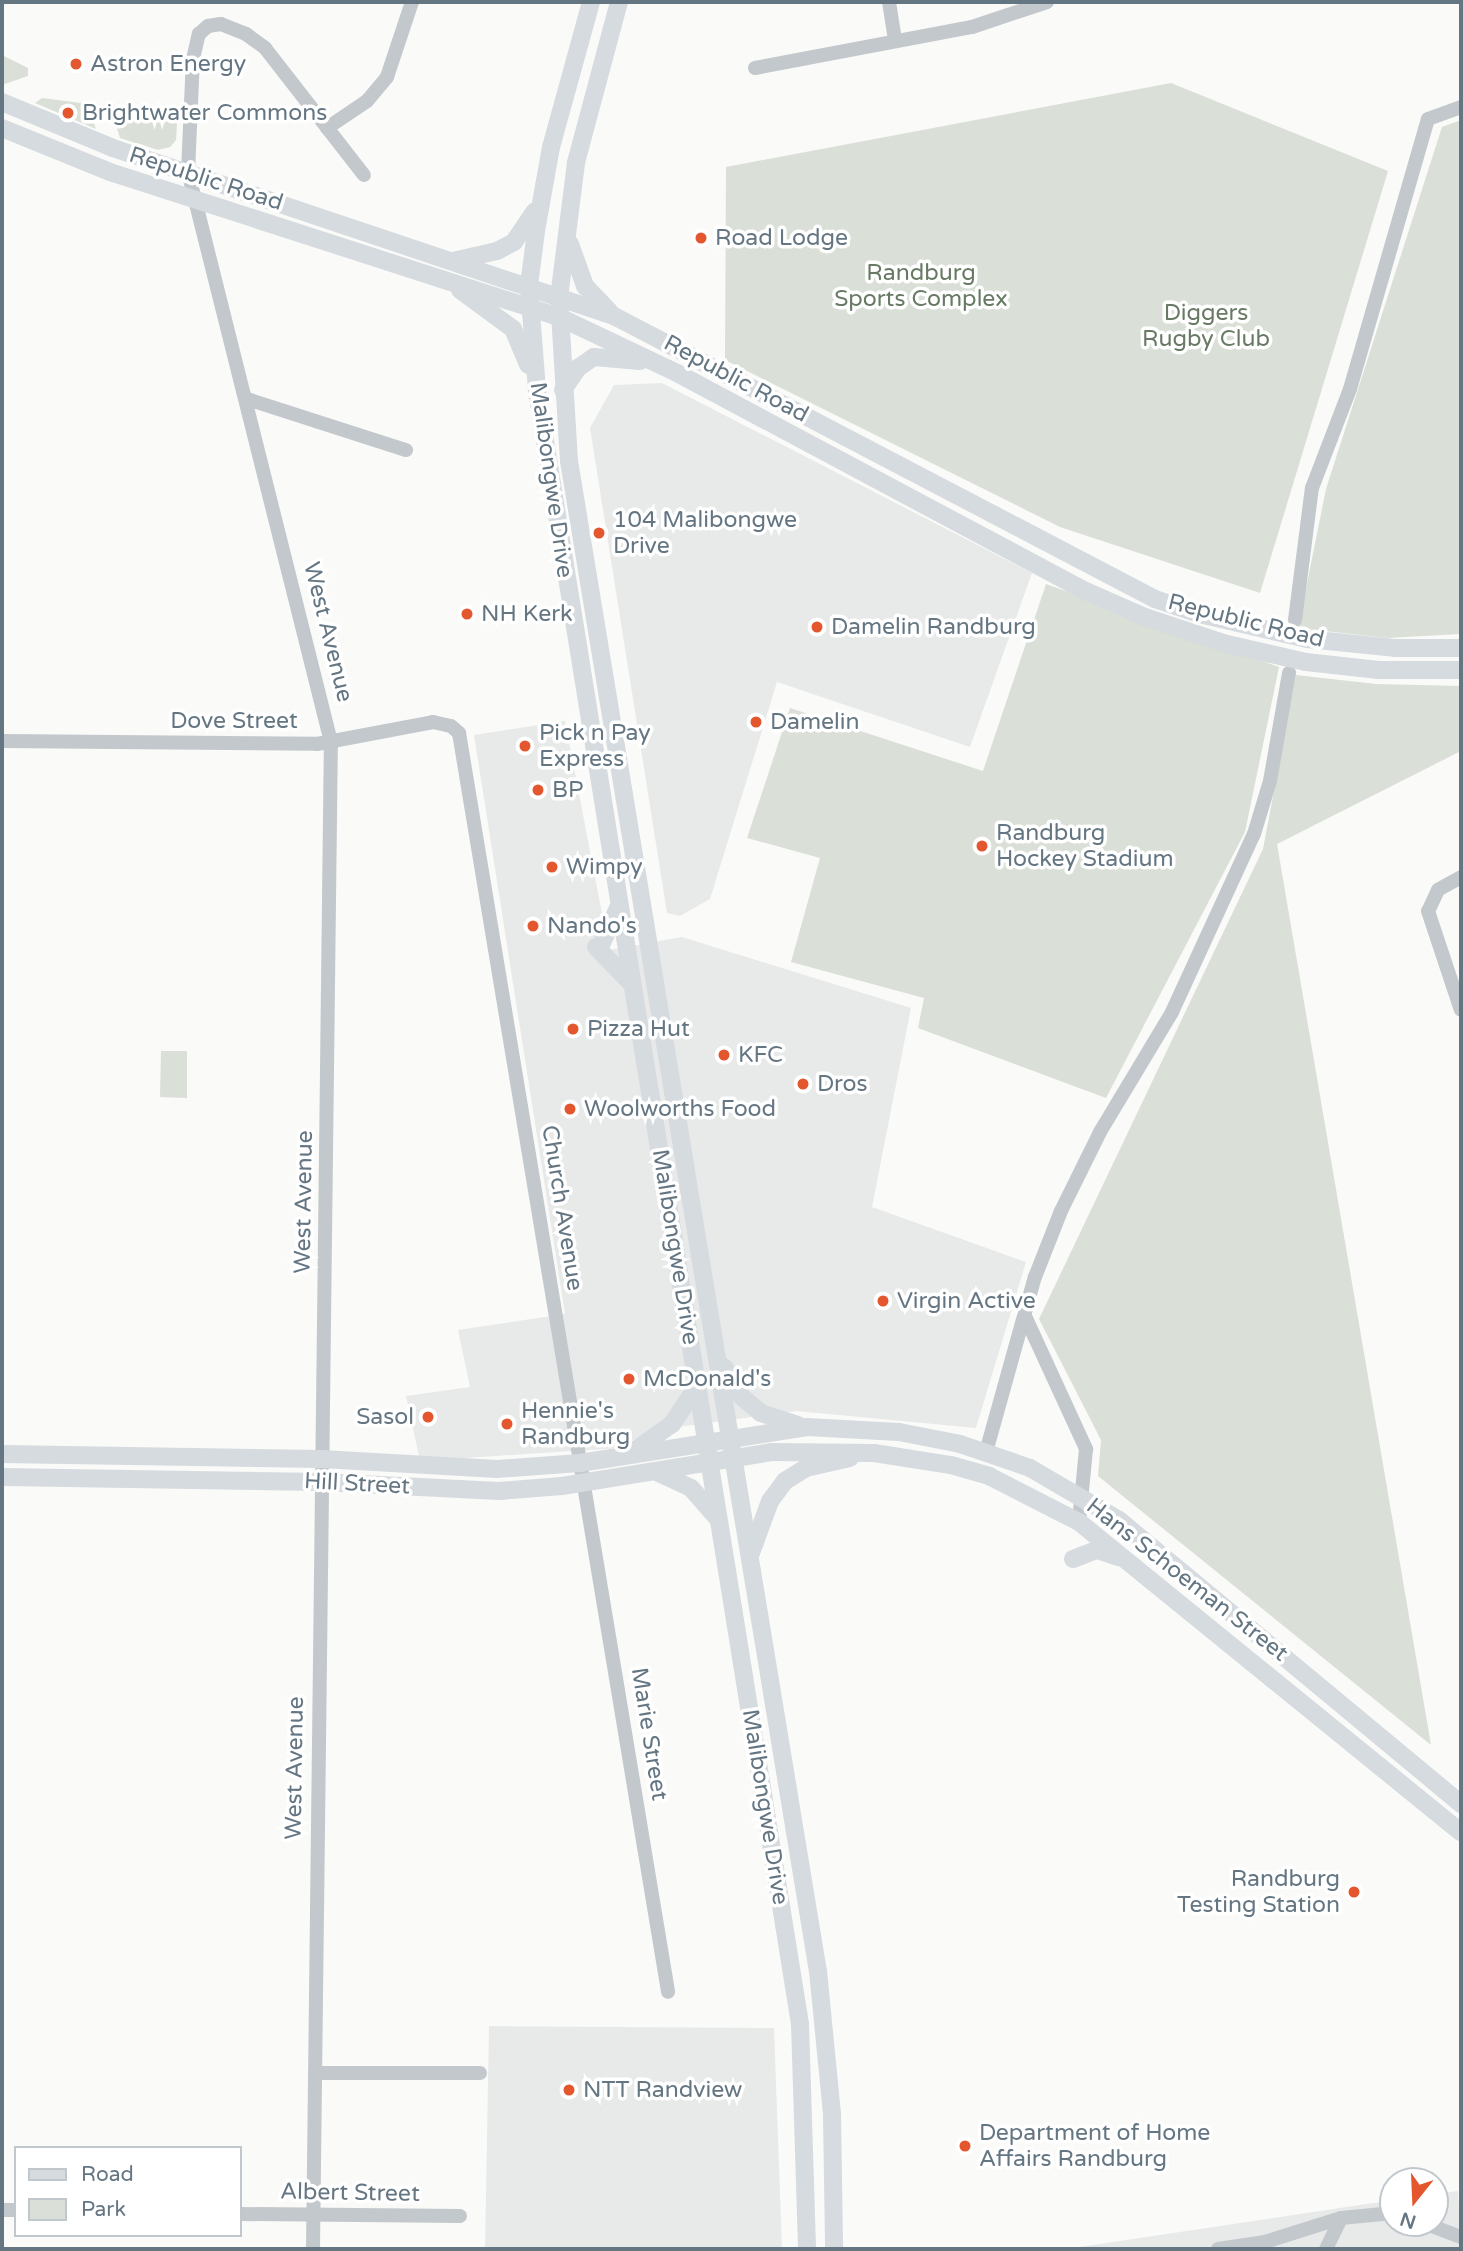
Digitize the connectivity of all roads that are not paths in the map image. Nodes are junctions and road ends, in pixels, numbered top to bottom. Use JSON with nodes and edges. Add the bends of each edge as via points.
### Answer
{"nodes":[{"id":1,"x":412,"y":2,"type":"edge"},
{"id":2,"x":591,"y":2,"type":"edge"},
{"id":3,"x":619,"y":2,"type":"edge"},
{"id":4,"x":889,"y":2,"type":"edge"},
{"id":5,"x":1047,"y":2,"type":"edge"},
{"id":6,"x":895,"y":41,"type":"junction"},
{"id":7,"x":755,"y":68,"type":"dead end"},
{"id":8,"x":2,"y":102,"type":"edge"},
{"id":9,"x":1461,"y":107,"type":"edge"},
{"id":10,"x":2,"y":128,"type":"edge"},
{"id":11,"x":327,"y":128,"type":"junction"},
{"id":12,"x":188,"y":172,"type":"junction"},
{"id":13,"x":365,"y":175,"type":"dead end"},
{"id":14,"x":196,"y":198,"type":"junction"},
{"id":15,"x":541,"y":199,"type":"junction"},
{"id":16,"x":567,"y":220,"type":"junction"},
{"id":17,"x":453,"y":260,"type":"junction"},
{"id":18,"x":447,"y":281,"type":"junction"},
{"id":19,"x":529,"y":286,"type":"junction"},
{"id":20,"x":559,"y":297,"type":"junction"},
{"id":21,"x":531,"y":307,"type":"junction"},
{"id":22,"x":559,"y":317,"type":"junction"},
{"id":23,"x":614,"y":317,"type":"junction"},
{"id":24,"x":677,"y":373,"type":"junction"},
{"id":25,"x":563,"y":390,"type":"junction"},
{"id":26,"x":537,"y":391,"type":"junction"},
{"id":27,"x":247,"y":399,"type":"junction"},
{"id":28,"x":406,"y":450,"type":"dead end"},
{"id":29,"x":1295,"y":620,"type":"dead end"},
{"id":30,"x":1461,"y":648,"type":"edge"},
{"id":31,"x":1461,"y":670,"type":"edge"},
{"id":32,"x":1289,"y":673,"type":"dead end"},
{"id":33,"x":460,"y":733,"type":"joint"},
{"id":34,"x":2,"y":741,"type":"edge"},
{"id":35,"x":331,"y":741,"type":"junction"},
{"id":36,"x":1461,"y":877,"type":"edge"},
{"id":37,"x":618,"y":908,"type":"junction"},
{"id":38,"x":632,"y":985,"type":"junction"},
{"id":39,"x":1461,"y":1010,"type":"edge"},
{"id":40,"x":1024,"y":1314,"type":"junction"},
{"id":41,"x":716,"y":1352,"type":"junction"},
{"id":42,"x":698,"y":1385,"type":"junction"},
{"id":43,"x":807,"y":1427,"type":"junction"},
{"id":44,"x":731,"y":1438,"type":"junction"},
{"id":45,"x":708,"y":1442,"type":"junction"},
{"id":46,"x":986,"y":1452,"type":"junction"},
{"id":47,"x":874,"y":1453,"type":"junction"},
{"id":48,"x":2,"y":1454,"type":"edge"},
{"id":49,"x":625,"y":1456,"type":"junction"},
{"id":50,"x":734,"y":1458,"type":"junction"},
{"id":51,"x":322,"y":1459,"type":"junction"},
{"id":52,"x":711,"y":1462,"type":"junction"},
{"id":53,"x":580,"y":1463,"type":"junction"},
{"id":54,"x":655,"y":1472,"type":"junction"},
{"id":55,"x":2,"y":1477,"type":"edge"},
{"id":56,"x":321,"y":1482,"type":"junction"},
{"id":57,"x":583,"y":1483,"type":"junction"},
{"id":58,"x":1083,"y":1497,"type":"junction"},
{"id":59,"x":720,"y":1522,"type":"junction"},
{"id":60,"x":1079,"y":1522,"type":"junction"},
{"id":61,"x":750,"y":1555,"type":"junction"},
{"id":62,"x":1073,"y":1559,"type":"dead end"},
{"id":63,"x":1132,"y":1561,"type":"junction"},
{"id":64,"x":1461,"y":1804,"type":"edge"},
{"id":65,"x":1461,"y":1832,"type":"edge"},
{"id":66,"x":668,"y":1992,"type":"dead end"},
{"id":67,"x":315,"y":2073,"type":"junction"},
{"id":68,"x":480,"y":2073,"type":"dead end"},
{"id":69,"x":242,"y":2214,"type":"edge"},
{"id":70,"x":1379,"y":2214,"type":"edge"},
{"id":71,"x":313,"y":2216,"type":"junction"},
{"id":72,"x":460,"y":2216,"type":"dead end"},
{"id":73,"x":1341,"y":2218,"type":"junction"},
{"id":74,"x":313,"y":2249,"type":"edge"},
{"id":75,"x":807,"y":2249,"type":"edge"},
{"id":76,"x":834,"y":2249,"type":"edge"},
{"id":77,"x":1218,"y":2249,"type":"edge"},
{"id":78,"x":1326,"y":2249,"type":"edge"}],
"edges":[{"from":1,"to":11,"type":"street","via":[[387,77],[367,101]]},
{"from":2,"to":15,"type":"main road","name":"Malibongwe Drive"},
{"from":3,"to":16,"type":"main road","name":"Malibongwe Drive","via":[[579,146]]},
{"from":4,"to":6,"type":"street"},
{"from":5,"to":6,"type":"street","via":[[972,27]]},
{"from":6,"to":7,"type":"street"},
{"from":8,"to":12,"type":"main road","name":"Republic Road","via":[[113,148]]},
{"from":9,"to":29,"type":"street","via":[[1428,119],[1350,389],[1312,488]]},
{"from":10,"to":14,"type":"main road","name":"Republic Road","via":[[66,156]]},
{"from":11,"to":12,"type":"street","name":"West Avenue","via":[[265,48],[232,27],[208,26],[199,34],[194,52]]},
{"from":11,"to":13,"type":"street"},
{"from":12,"to":14,"type":"street","name":"West Avenue"},
{"from":12,"to":17,"type":"main road","name":"Republic Road"},
{"from":14,"to":18,"type":"main road","name":"Republic Road"},
{"from":14,"to":27,"type":"street","name":"West Avenue"},
{"from":15,"to":17,"type":"main road","via":[[514,242],[489,254]]},
{"from":15,"to":19,"type":"main road","name":"Malibongwe Drive"},
{"from":16,"to":20,"type":"main road","name":"Malibongwe Drive"},
{"from":16,"to":23,"type":"main road","via":[[575,267],[585,286]]},
{"from":17,"to":19,"type":"main road","name":"Republic Road"},
{"from":18,"to":21,"type":"main road","name":"Republic Road"},
{"from":18,"to":26,"type":"main road","via":[[513,329]]},
{"from":19,"to":20,"type":"main road","name":"Republic Road"},
{"from":19,"to":21,"type":"main road","name":"Malibongwe Drive"},
{"from":20,"to":22,"type":"main road","name":"Malibongwe Drive"},
{"from":20,"to":23,"type":"main road","name":"Republic Road"},
{"from":21,"to":22,"type":"main road","name":"Republic Road"},
{"from":21,"to":26,"type":"main road","name":"Malibongwe Drive"},
{"from":22,"to":24,"type":"main road","name":"Republic Road"},
{"from":22,"to":25,"type":"main road","name":"Malibongwe Drive"},
{"from":23,"to":30,"type":"main road","name":"Republic Road","via":[[745,382],[1102,575],[1199,614],[1307,639],[1395,648]]},
{"from":24,"to":25,"type":"main road","via":[[631,358],[605,356],[578,368]]},
{"from":24,"to":31,"type":"main road","name":"Republic Road","via":[[1088,592],[1184,631],[1306,662],[1379,670]]},
{"from":25,"to":41,"type":"main road","name":"Malibongwe Drive","via":[[582,545]]},
{"from":26,"to":37,"type":"main road","name":"Malibongwe Drive"},
{"from":27,"to":28,"type":"street"},
{"from":27,"to":35,"type":"street","name":"West Avenue"},
{"from":32,"to":40,"type":"street","via":[[1270,781],[1237,876],[1172,1012],[1079,1174],[1048,1241]]},
{"from":33,"to":35,"type":"street","name":"Dove Street","via":[[442,723],[419,723]]},
{"from":33,"to":53,"type":"street","name":"Church Avenue"},
{"from":34,"to":35,"type":"street","name":"Dove Street"},
{"from":35,"to":51,"type":"street","name":"West Avenue"},
{"from":36,"to":39,"type":"street","via":[[1437,890],[1428,911]]},
{"from":37,"to":38,"type":"main road","name":"Malibongwe Drive"},
{"from":37,"to":38,"type":"main road","via":[[599,946]]},
{"from":38,"to":42,"type":"main road","name":"Malibongwe Drive"},
{"from":40,"to":46,"type":"street"},
{"from":40,"to":58,"type":"street","via":[[1082,1436],[1087,1464]]},
{"from":41,"to":43,"type":"main road","via":[[751,1405],[761,1413]]},
{"from":41,"to":44,"type":"main road","name":"Malibongwe Drive"},
{"from":42,"to":45,"type":"main road","name":"Malibongwe Drive"},
{"from":42,"to":49,"type":"main road","via":[[672,1424]]},
{"from":43,"to":44,"type":"main road","name":"Hans Schoeman Street"},
{"from":43,"to":46,"type":"main road","name":"Hans Schoeman Street","via":[[899,1432]]},
{"from":44,"to":45,"type":"main road","name":"Hans Schoeman Street"},
{"from":44,"to":50,"type":"main road","name":"Malibongwe Drive"},
{"from":45,"to":49,"type":"main road","name":"Hill Street"},
{"from":45,"to":52,"type":"main road","name":"Malibongwe Drive"},
{"from":46,"to":58,"type":"main road","name":"Hans Schoeman Street","via":[[1030,1468]]},
{"from":47,"to":50,"type":"main road","name":"Hans Schoeman Street","via":[[812,1450]]},
{"from":47,"to":60,"type":"main road","name":"Hans Schoeman Street","via":[[989,1476]]},
{"from":47,"to":61,"type":"main road","via":[[806,1468],[785,1481],[770,1501]]},
{"from":48,"to":51,"type":"main road","name":"Hill Street"},
{"from":49,"to":53,"type":"main road","name":"Hill Street"},
{"from":50,"to":52,"type":"main road","name":"Hans Schoeman Street"},
{"from":50,"to":61,"type":"main road","name":"Malibongwe Drive"},
{"from":51,"to":53,"type":"main road","name":"Hill Street","via":[[497,1469]]},
{"from":51,"to":56,"type":"street","name":"West Avenue"},
{"from":52,"to":54,"type":"main road","name":"Hill Street"},
{"from":52,"to":59,"type":"main road","name":"Malibongwe Drive"},
{"from":53,"to":57,"type":"street","name":"Church Avenue"},
{"from":54,"to":57,"type":"main road","name":"Hill Street"},
{"from":54,"to":59,"type":"main road","via":[[691,1488]]},
{"from":55,"to":56,"type":"main road","name":"Hill Street"},
{"from":56,"to":57,"type":"main road","name":"Hill Street","via":[[499,1492]]},
{"from":56,"to":67,"type":"street","name":"West Avenue"},
{"from":57,"to":66,"type":"street","name":"Marie Street"},
{"from":58,"to":60,"type":"street"},
{"from":58,"to":64,"type":"main road","name":"Hans Schoeman Street","via":[[1119,1520]]},
{"from":59,"to":75,"type":"main road","name":"Malibongwe Drive","via":[[800,2024]]},
{"from":60,"to":63,"type":"main road","name":"Hans Schoeman Street"},
{"from":61,"to":76,"type":"main road","name":"Malibongwe Drive","via":[[823,2003],[832,2115]]},
{"from":62,"to":63,"type":"main road","via":[[1098,1550]]},
{"from":63,"to":65,"type":"main road","name":"Hans Schoeman Street"},
{"from":67,"to":68,"type":"street"},
{"from":67,"to":71,"type":"street","name":"West Avenue"},
{"from":69,"to":71,"type":"street","name":"Albert Street"},
{"from":70,"to":73,"type":"street"},
{"from":71,"to":72,"type":"street","name":"Albert Street"},
{"from":71,"to":74,"type":"street","name":"West Avenue"},
{"from":73,"to":77,"type":"street","via":[[1265,2242]]},
{"from":73,"to":78,"type":"street"}]}
